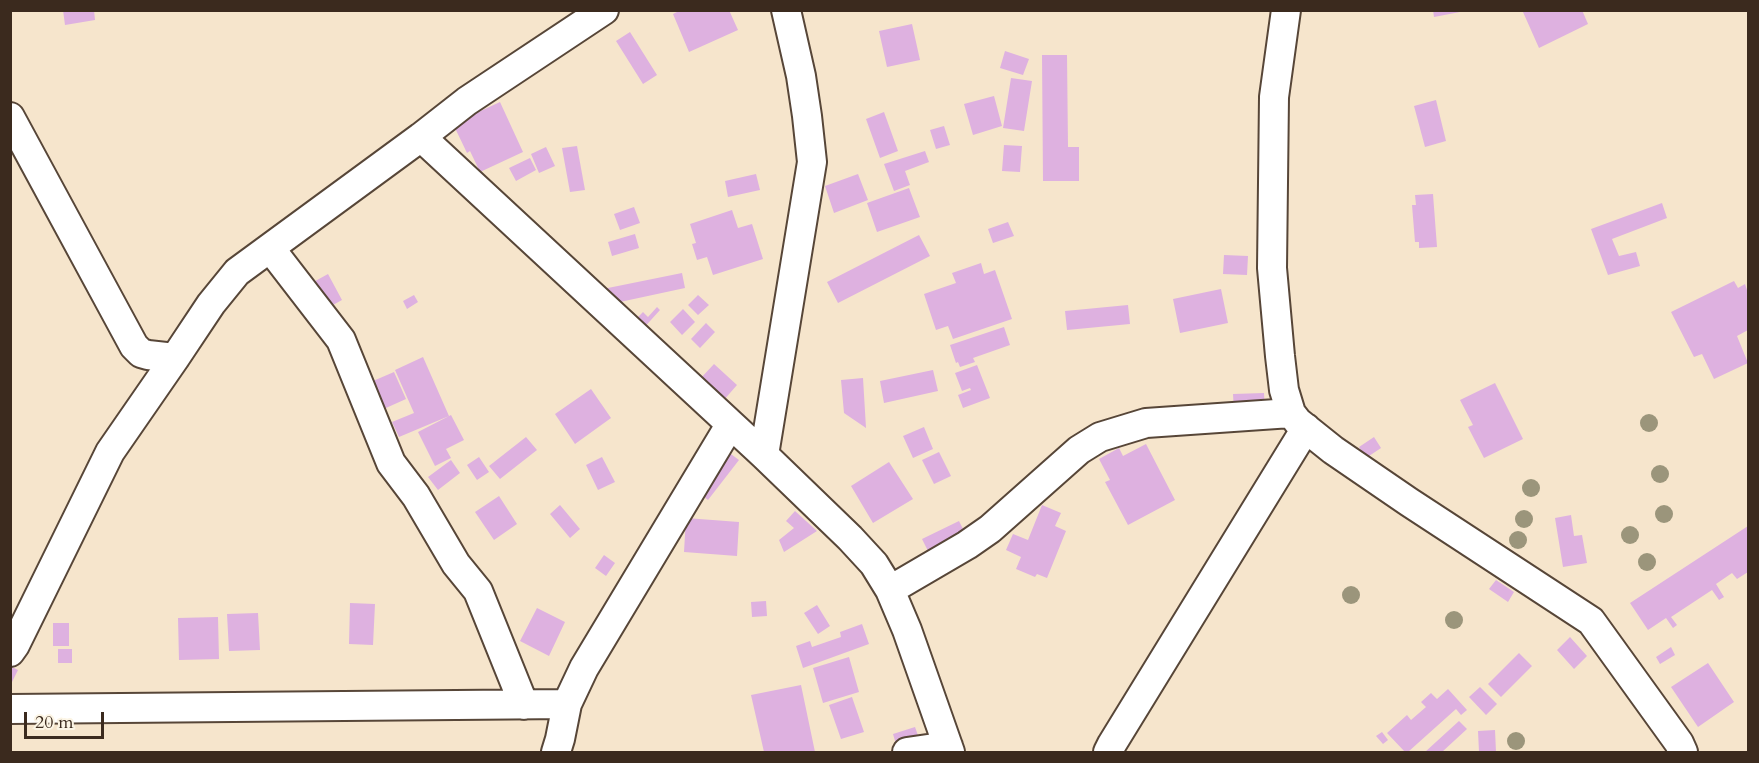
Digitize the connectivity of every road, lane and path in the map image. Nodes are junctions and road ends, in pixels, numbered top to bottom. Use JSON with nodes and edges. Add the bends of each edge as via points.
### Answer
{"nodes":[{"id":1,"x":604,"y":10,"type":"edge"},
{"id":2,"x":786,"y":10,"type":"edge"},
{"id":3,"x":1286,"y":10,"type":"edge"},
{"id":4,"x":10,"y":117,"type":"edge"},
{"id":5,"x":421,"y":137,"type":"junction"},
{"id":6,"x":270,"y":248,"type":"junction"},
{"id":7,"x":176,"y":358,"type":"junction"},
{"id":8,"x":1299,"y":421,"type":"junction"},
{"id":9,"x":730,"y":425,"type":"junction"},
{"id":10,"x":764,"y":454,"type":"junction"},
{"id":11,"x":890,"y":590,"type":"junction"},
{"id":12,"x":10,"y":652,"type":"edge"},
{"id":13,"x":567,"y":704,"type":"junction"},
{"id":14,"x":524,"y":705,"type":"junction"},
{"id":15,"x":10,"y":709,"type":"edge"},
{"id":16,"x":949,"y":749,"type":"edge"},
{"id":17,"x":556,"y":753,"type":"edge"},
{"id":18,"x":907,"y":753,"type":"edge"},
{"id":19,"x":1108,"y":753,"type":"edge"},
{"id":20,"x":1683,"y":753,"type":"edge"}],
"edges":[{"from":1,"to":5,"type":"street","via":[[466,101]]},
{"from":2,"to":10,"type":"street","via":[[801,76],[812,162]]},
{"from":3,"to":8,"type":"street","via":[[1274,97],[1272,268],[1284,390]]},
{"from":4,"to":7,"type":"street","via":[[134,346],[148,355]]},
{"from":5,"to":6,"type":"street"},
{"from":5,"to":9,"type":"street"},
{"from":6,"to":7,"type":"street","via":[[237,272]]},
{"from":6,"to":14,"type":"street","via":[[341,340],[391,463],[417,496],[456,564],[478,591]]},
{"from":7,"to":12,"type":"street","via":[[110,452]]},
{"from":8,"to":11,"type":"street","via":[[1146,423],[1100,437],[1079,450],[990,529]]},
{"from":8,"to":19,"type":"street"},
{"from":8,"to":20,"type":"street","via":[[1333,450],[1591,621]]},
{"from":9,"to":10,"type":"street"},
{"from":9,"to":13,"type":"street","via":[[584,668]]},
{"from":10,"to":11,"type":"street","via":[[850,537]]},
{"from":11,"to":16,"type":"street"},
{"from":13,"to":14,"type":"street"},
{"from":13,"to":17,"type":"street"},
{"from":14,"to":15,"type":"street"},
{"from":16,"to":18,"type":"street"}]}
